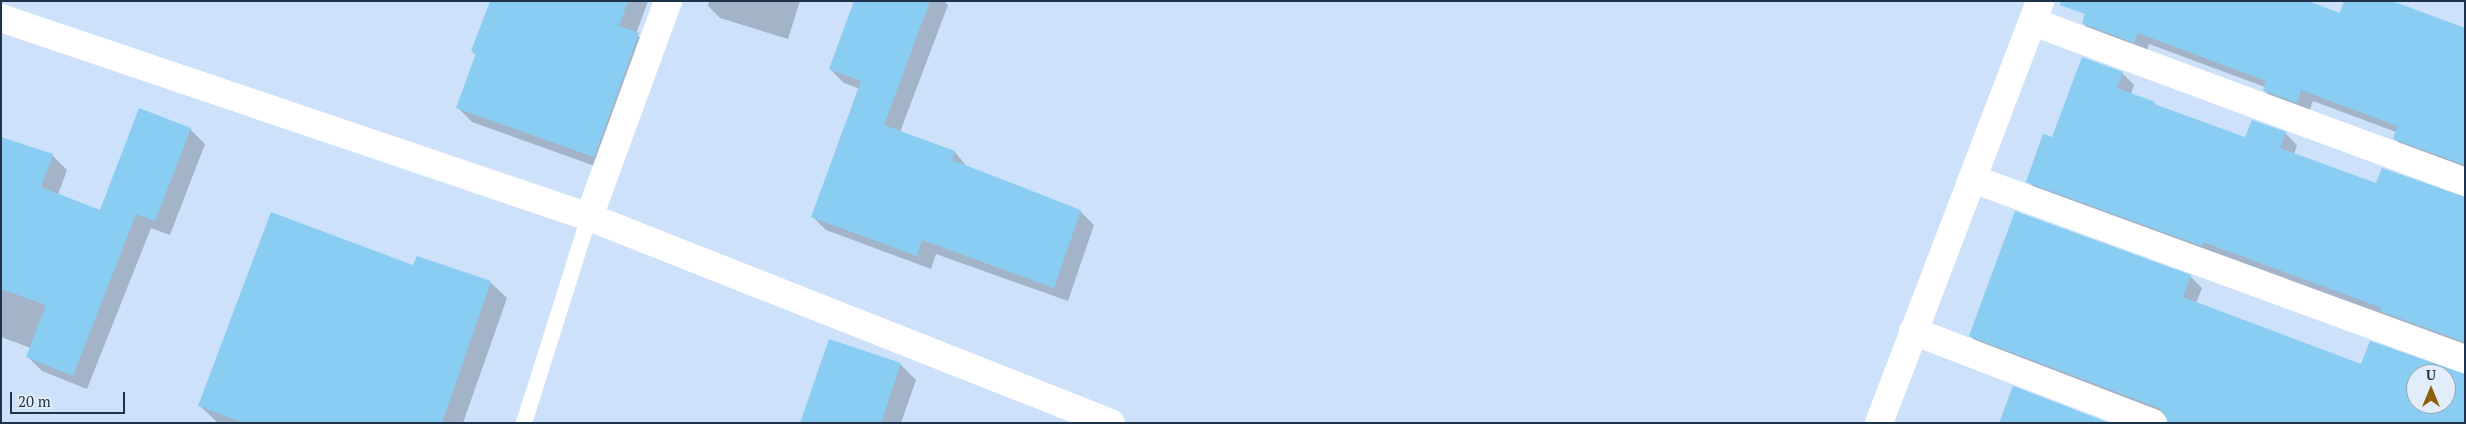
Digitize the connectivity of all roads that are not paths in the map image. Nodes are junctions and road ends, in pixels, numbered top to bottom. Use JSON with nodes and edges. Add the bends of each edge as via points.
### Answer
{"nodes":[{"id":1,"x":668,"y":1,"type":"edge"},
{"id":2,"x":2037,"y":12,"type":"edge"},
{"id":3,"x":1,"y":18,"type":"edge"},
{"id":4,"x":1973,"y":179,"type":"junction"},
{"id":5,"x":2465,"y":182,"type":"edge"},
{"id":6,"x":589,"y":217,"type":"junction"},
{"id":7,"x":1913,"y":331,"type":"junction"},
{"id":8,"x":2465,"y":359,"type":"edge"},
{"id":9,"x":524,"y":423,"type":"edge"},
{"id":10,"x":1111,"y":423,"type":"edge"},
{"id":11,"x":1880,"y":423,"type":"edge"},
{"id":12,"x":2153,"y":423,"type":"edge"}],
"edges":[{"from":1,"to":6,"type":"street"},
{"from":2,"to":4,"type":"street"},
{"from":2,"to":5,"type":"street"},
{"from":3,"to":6,"type":"street"},
{"from":4,"to":7,"type":"street"},
{"from":4,"to":8,"type":"street"},
{"from":6,"to":9,"type":"lane"},
{"from":6,"to":10,"type":"street"},
{"from":7,"to":11,"type":"street"},
{"from":7,"to":12,"type":"street"}]}
